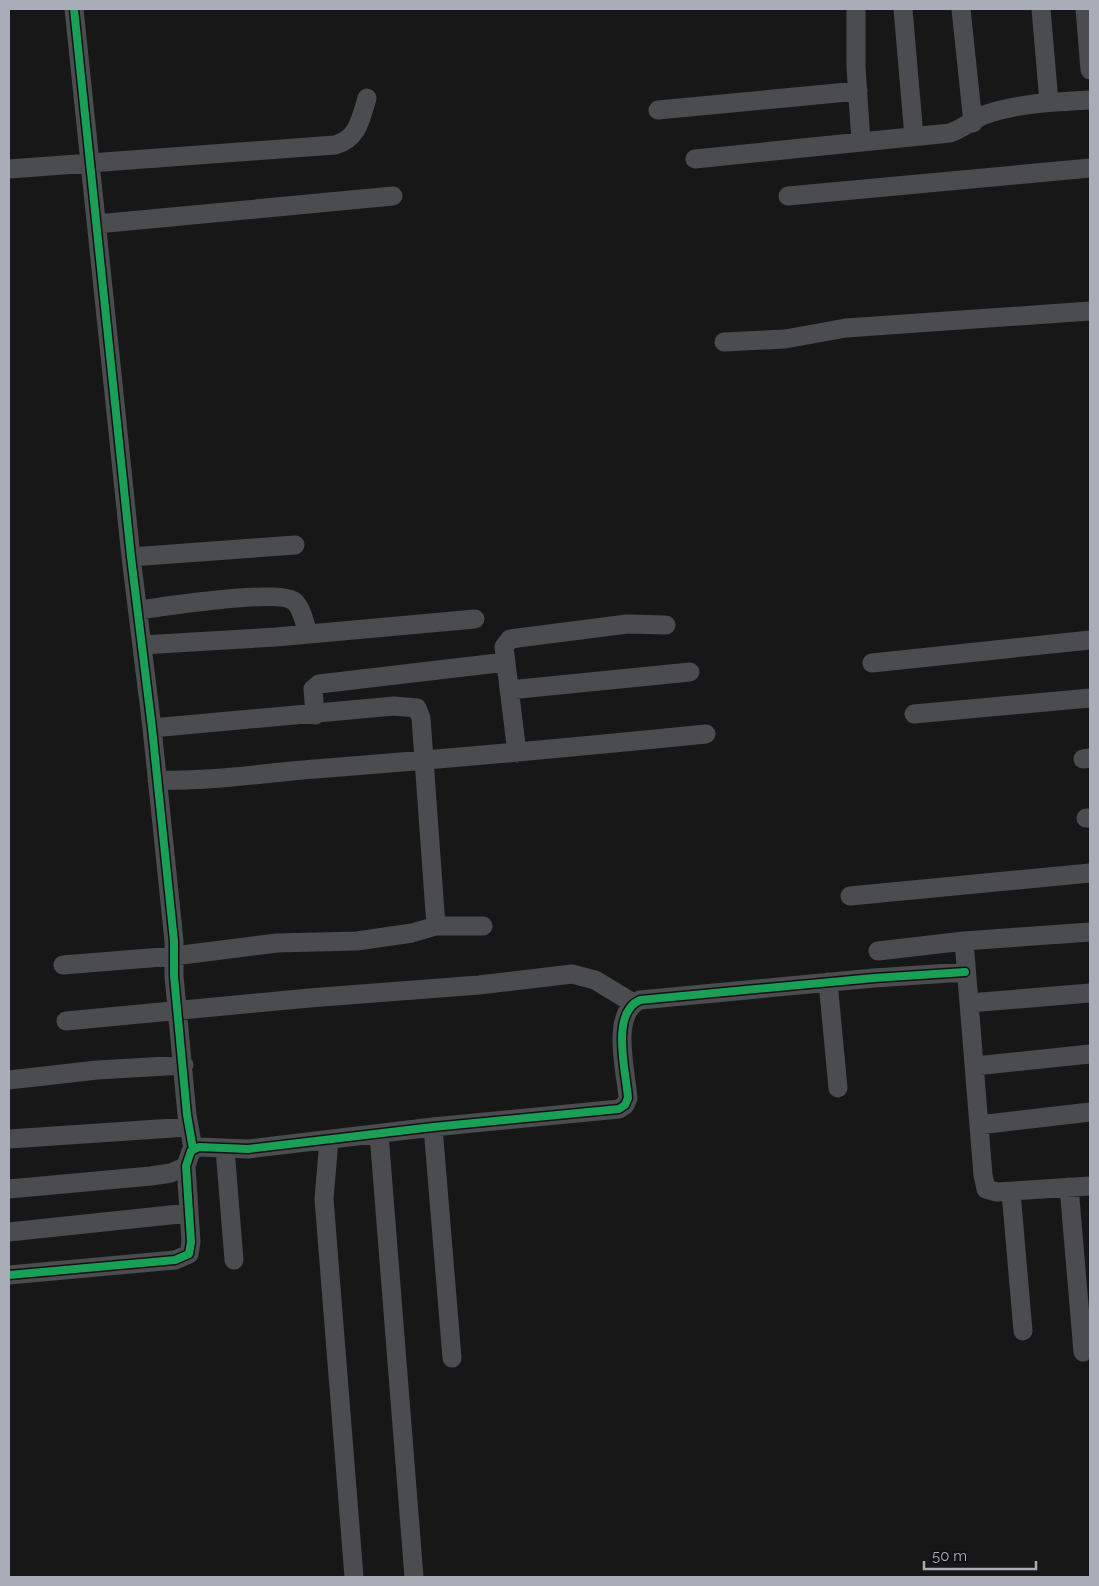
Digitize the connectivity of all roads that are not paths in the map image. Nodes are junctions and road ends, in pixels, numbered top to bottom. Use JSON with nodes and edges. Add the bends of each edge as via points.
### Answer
{"nodes":[{"id":1,"x":74,"y":9,"type":"edge"},
{"id":2,"x":856,"y":9,"type":"edge"},
{"id":3,"x":903,"y":9,"type":"edge"},
{"id":4,"x":961,"y":9,"type":"edge"},
{"id":5,"x":1041,"y":9,"type":"edge"},
{"id":6,"x":1085,"y":9,"type":"edge"},
{"id":7,"x":1088,"y":29,"type":"edge"},
{"id":8,"x":1090,"y":70,"type":"edge"},
{"id":9,"x":858,"y":91,"type":"junction"},
{"id":10,"x":368,"y":98,"type":"dead end"},
{"id":11,"x":1090,"y":100,"type":"edge"},
{"id":12,"x":1049,"y":102,"type":"junction"},
{"id":13,"x":658,"y":110,"type":"dead end"},
{"id":14,"x":973,"y":123,"type":"junction"},
{"id":15,"x":914,"y":137,"type":"junction"},
{"id":16,"x":861,"y":142,"type":"junction"},
{"id":17,"x":695,"y":159,"type":"dead end"},
{"id":18,"x":91,"y":164,"type":"junction"},
{"id":19,"x":1090,"y":168,"type":"edge"},
{"id":20,"x":9,"y":170,"type":"edge"},
{"id":21,"x":392,"y":196,"type":"dead end"},
{"id":22,"x":788,"y":196,"type":"dead end"},
{"id":23,"x":97,"y":224,"type":"junction"},
{"id":24,"x":1090,"y":311,"type":"edge"},
{"id":25,"x":724,"y":342,"type":"dead end"},
{"id":26,"x":295,"y":545,"type":"dead end"},
{"id":27,"x":131,"y":557,"type":"junction"},
{"id":28,"x":138,"y":610,"type":"junction"},
{"id":29,"x":475,"y":618,"type":"dead end"},
{"id":30,"x":666,"y":625,"type":"dead end"},
{"id":31,"x":308,"y":634,"type":"junction"},
{"id":32,"x":1090,"y":640,"type":"edge"},
{"id":33,"x":142,"y":645,"type":"junction"},
{"id":34,"x":506,"y":662,"type":"junction"},
{"id":35,"x":872,"y":663,"type":"dead end"},
{"id":36,"x":690,"y":672,"type":"dead end"},
{"id":37,"x":509,"y":690,"type":"junction"},
{"id":38,"x":1090,"y":698,"type":"edge"},
{"id":39,"x":914,"y":714,"type":"dead end"},
{"id":40,"x":315,"y":715,"type":"junction"},
{"id":41,"x":152,"y":728,"type":"junction"},
{"id":42,"x":706,"y":734,"type":"dead end"},
{"id":43,"x":517,"y":753,"type":"junction"},
{"id":44,"x":424,"y":762,"type":"junction"},
{"id":45,"x":157,"y":780,"type":"junction"},
{"id":46,"x":1090,"y":873,"type":"edge"},
{"id":47,"x":850,"y":896,"type":"dead end"},
{"id":48,"x":436,"y":926,"type":"junction"},
{"id":49,"x":483,"y":926,"type":"dead end"},
{"id":50,"x":1090,"y":932,"type":"edge"},
{"id":51,"x":964,"y":941,"type":"junction"},
{"id":52,"x":878,"y":951,"type":"dead end"},
{"id":53,"x":174,"y":956,"type":"junction"},
{"id":54,"x":64,"y":965,"type":"dead end"},
{"id":55,"x":965,"y":972,"type":"junction"},
{"id":56,"x":828,"y":982,"type":"junction"},
{"id":57,"x":1090,"y":993,"type":"edge"},
{"id":58,"x":633,"y":1003,"type":"junction"},
{"id":59,"x":969,"y":1003,"type":"junction"},
{"id":60,"x":178,"y":1010,"type":"junction"},
{"id":61,"x":66,"y":1021,"type":"dead end"},
{"id":62,"x":1090,"y":1054,"type":"edge"},
{"id":63,"x":184,"y":1065,"type":"junction"},
{"id":64,"x":975,"y":1066,"type":"junction"},
{"id":65,"x":9,"y":1080,"type":"edge"},
{"id":66,"x":838,"y":1088,"type":"dead end"},
{"id":67,"x":1090,"y":1112,"type":"edge"},
{"id":68,"x":979,"y":1125,"type":"junction"},
{"id":69,"x":188,"y":1127,"type":"junction"},
{"id":70,"x":434,"y":1127,"type":"junction"},
{"id":71,"x":379,"y":1134,"type":"junction"},
{"id":72,"x":9,"y":1138,"type":"edge"},
{"id":73,"x":329,"y":1140,"type":"junction"},
{"id":74,"x":225,"y":1150,"type":"junction"},
{"id":75,"x":190,"y":1158,"type":"junction"},
{"id":76,"x":1090,"y":1186,"type":"edge"},
{"id":77,"x":1069,"y":1187,"type":"junction"},
{"id":78,"x":9,"y":1190,"type":"edge"},
{"id":79,"x":1010,"y":1192,"type":"junction"},
{"id":80,"x":189,"y":1213,"type":"junction"},
{"id":81,"x":9,"y":1232,"type":"edge"},
{"id":82,"x":234,"y":1260,"type":"dead end"},
{"id":83,"x":9,"y":1275,"type":"edge"},
{"id":84,"x":1023,"y":1331,"type":"dead end"},
{"id":85,"x":1083,"y":1352,"type":"dead end"},
{"id":86,"x":452,"y":1358,"type":"dead end"},
{"id":87,"x":354,"y":1577,"type":"edge"},
{"id":88,"x":414,"y":1577,"type":"edge"}],
"edges":[{"from":1,"to":18,"type":"street"},
{"from":2,"to":9,"type":"street"},
{"from":3,"to":15,"type":"street"},
{"from":4,"to":14,"type":"street"},
{"from":5,"to":12,"type":"street"},
{"from":6,"to":7,"type":"street"},
{"from":7,"to":8,"type":"street"},
{"from":9,"to":13,"type":"street"},
{"from":9,"to":16,"type":"street"},
{"from":10,"to":18,"type":"street","via":[[355,133],[335,145]]},
{"from":11,"to":12,"type":"street"},
{"from":12,"to":14,"type":"street","via":[[982,116]]},
{"from":14,"to":15,"type":"street","via":[[950,133]]},
{"from":15,"to":16,"type":"street"},
{"from":16,"to":17,"type":"street"},
{"from":18,"to":20,"type":"street"},
{"from":18,"to":23,"type":"street"},
{"from":19,"to":22,"type":"street"},
{"from":21,"to":23,"type":"street"},
{"from":23,"to":27,"type":"street"},
{"from":24,"to":25,"type":"street","via":[[846,328],[785,339]]},
{"from":26,"to":27,"type":"street"},
{"from":27,"to":28,"type":"street"},
{"from":28,"to":31,"type":"street","via":[[253,597],[287,597],[299,608]]},
{"from":28,"to":33,"type":"street"},
{"from":29,"to":31,"type":"street"},
{"from":30,"to":34,"type":"street","via":[[626,624],[510,638],[504,647]]},
{"from":31,"to":33,"type":"street"},
{"from":32,"to":35,"type":"street"},
{"from":33,"to":41,"type":"street"},
{"from":34,"to":37,"type":"street"},
{"from":34,"to":40,"type":"street","via":[[320,684],[314,690]]},
{"from":36,"to":37,"type":"street"},
{"from":37,"to":43,"type":"street"},
{"from":38,"to":39,"type":"street"},
{"from":40,"to":41,"type":"street"},
{"from":40,"to":44,"type":"street","via":[[394,706],[416,708],[421,718]]},
{"from":41,"to":45,"type":"street"},
{"from":42,"to":43,"type":"street"},
{"from":43,"to":44,"type":"street"},
{"from":44,"to":45,"type":"street","via":[[187,781]]},
{"from":44,"to":48,"type":"street"},
{"from":45,"to":53,"type":"street"},
{"from":46,"to":47,"type":"street"},
{"from":48,"to":49,"type":"street"},
{"from":48,"to":53,"type":"street","via":[[357,941],[277,943]]},
{"from":50,"to":51,"type":"street"},
{"from":51,"to":52,"type":"street"},
{"from":51,"to":55,"type":"street"},
{"from":53,"to":54,"type":"street"},
{"from":53,"to":60,"type":"street"},
{"from":55,"to":56,"type":"street"},
{"from":55,"to":59,"type":"street"},
{"from":56,"to":58,"type":"street","via":[[652,998]]},
{"from":56,"to":66,"type":"street"},
{"from":57,"to":59,"type":"street"},
{"from":58,"to":60,"type":"street","via":[[596,980],[572,974]]},
{"from":58,"to":70,"type":"street","via":[[623,1022],[628,1098],[625,1105],[613,1111]]},
{"from":59,"to":64,"type":"street"},
{"from":60,"to":61,"type":"street"},
{"from":60,"to":63,"type":"street"},
{"from":62,"to":64,"type":"street"},
{"from":63,"to":65,"type":"street"},
{"from":63,"to":69,"type":"street"},
{"from":64,"to":68,"type":"street"},
{"from":67,"to":68,"type":"street"},
{"from":68,"to":79,"type":"street","via":[[986,1189]]},
{"from":69,"to":72,"type":"street"},
{"from":69,"to":75,"type":"street"},
{"from":70,"to":71,"type":"street"},
{"from":70,"to":86,"type":"street"},
{"from":71,"to":73,"type":"street"},
{"from":71,"to":88,"type":"street"},
{"from":73,"to":74,"type":"street"},
{"from":73,"to":87,"type":"street","via":[[324,1199]]},
{"from":74,"to":75,"type":"street","via":[[199,1147]]},
{"from":74,"to":82,"type":"street"},
{"from":75,"to":78,"type":"street","via":[[171,1173]]},
{"from":75,"to":80,"type":"street"},
{"from":76,"to":77,"type":"street"},
{"from":77,"to":79,"type":"street"},
{"from":77,"to":85,"type":"street"},
{"from":79,"to":84,"type":"street"},
{"from":80,"to":81,"type":"street"},
{"from":80,"to":83,"type":"street","via":[[190,1249],[183,1258]]}]}
